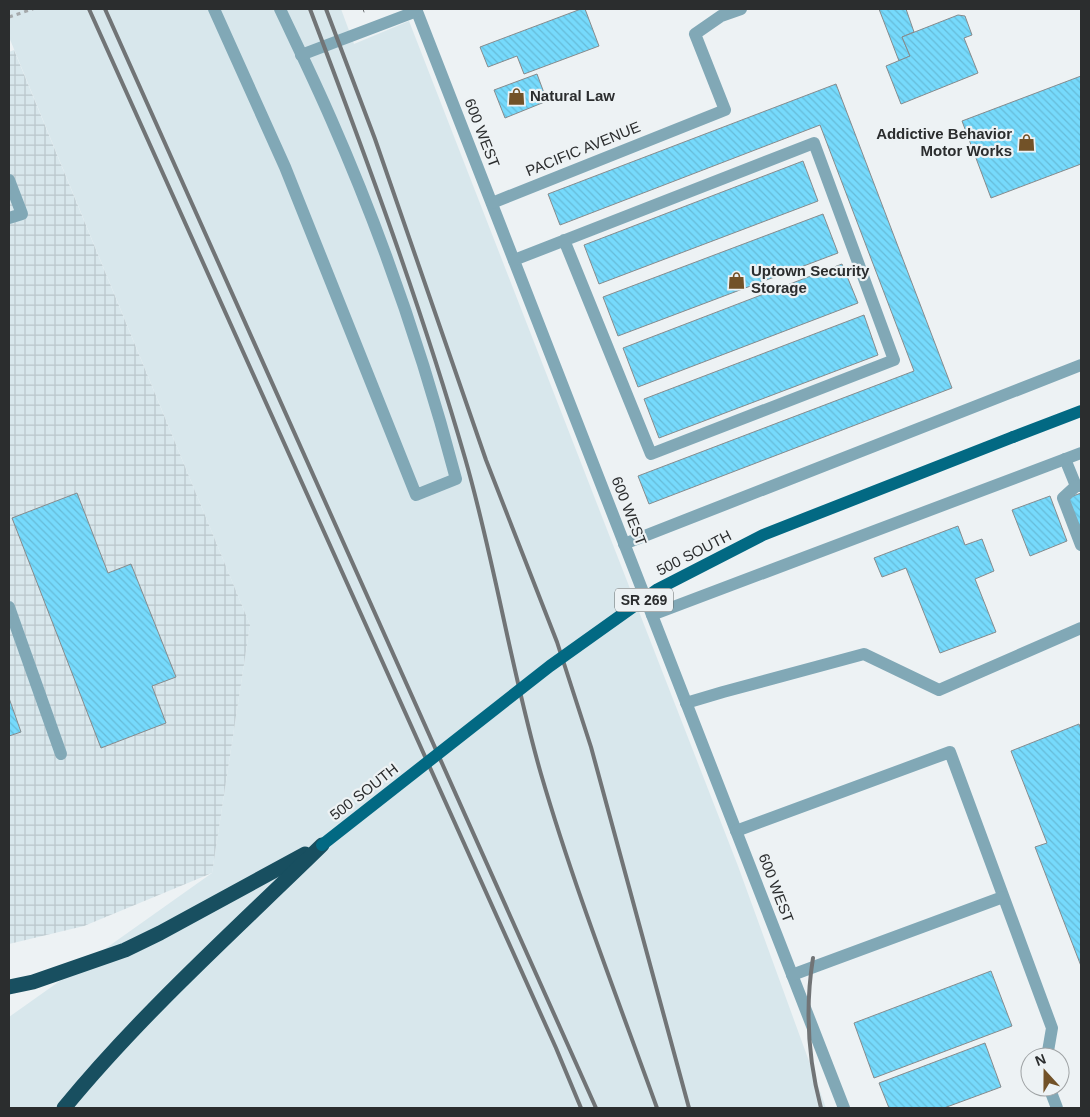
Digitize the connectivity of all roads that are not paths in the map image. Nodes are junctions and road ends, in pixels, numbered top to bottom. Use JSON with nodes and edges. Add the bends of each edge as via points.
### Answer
{"nodes":[{"id":1,"x":214,"y":9,"type":"edge"},
{"id":2,"x":280,"y":9,"type":"edge"},
{"id":3,"x":741,"y":9,"type":"edge"},
{"id":4,"x":416,"y":10,"type":"edge"},
{"id":5,"x":302,"y":55,"type":"junction"},
{"id":6,"x":9,"y":180,"type":"edge"},
{"id":7,"x":492,"y":203,"type":"junction"},
{"id":8,"x":9,"y":218,"type":"edge"},
{"id":9,"x":564,"y":240,"type":"junction"},
{"id":10,"x":514,"y":260,"type":"junction"},
{"id":11,"x":1081,"y":365,"type":"edge"},
{"id":12,"x":1081,"y":411,"type":"edge"},
{"id":13,"x":1081,"y":452,"type":"edge"},
{"id":14,"x":1065,"y":458,"type":"junction"},
{"id":15,"x":1078,"y":486,"type":"edge"},
{"id":16,"x":624,"y":544,"type":"junction"},
{"id":17,"x":1081,"y":545,"type":"edge"},
{"id":18,"x":9,"y":607,"type":"edge"},
{"id":19,"x":652,"y":615,"type":"junction"},
{"id":20,"x":1081,"y":628,"type":"edge"},
{"id":21,"x":686,"y":703,"type":"junction"},
{"id":22,"x":61,"y":754,"type":"dead end"},
{"id":23,"x":736,"y":831,"type":"junction"},
{"id":24,"x":322,"y":845,"type":"junction"},
{"id":25,"x":1003,"y":897,"type":"junction"},
{"id":26,"x":792,"y":975,"type":"junction"},
{"id":27,"x":9,"y":987,"type":"edge"},
{"id":28,"x":1049,"y":1047,"type":"edge"},
{"id":29,"x":64,"y":1108,"type":"edge"},
{"id":30,"x":844,"y":1108,"type":"edge"}],
"edges":[{"from":1,"to":5,"type":"street","via":[[285,167],[416,495],[456,479],[450,454],[382,247],[331,118]]},
{"from":2,"to":5,"type":"street"},
{"from":3,"to":7,"type":"street","name":"PACIFIC AVENUE","via":[[722,16],[695,34],[725,110]]},
{"from":4,"to":5,"type":"street"},
{"from":4,"to":7,"type":"street","name":"600 WEST"},
{"from":6,"to":8,"type":"street","via":[[22,214]]},
{"from":7,"to":10,"type":"street","name":"600 WEST"},
{"from":9,"to":9,"type":"street","via":[[814,143],[894,360],[651,454]]},
{"from":9,"to":10,"type":"street"},
{"from":10,"to":16,"type":"street","name":"600 WEST"},
{"from":11,"to":16,"type":"street","name":"500 SOUTH"},
{"from":12,"to":24,"type":"main road","name":"500 SOUTH","number":"SR 269","bridge":true,"via":[[763,535],[658,590],[550,666]]},
{"from":13,"to":14,"type":"street"},
{"from":14,"to":15,"type":"street"},
{"from":14,"to":19,"type":"street"},
{"from":15,"to":17,"type":"street","via":[[1062,498]]},
{"from":16,"to":19,"type":"street","name":"600 WEST"},
{"from":18,"to":22,"type":"street"},
{"from":19,"to":21,"type":"street","name":"600 WEST"},
{"from":20,"to":21,"type":"street","via":[[938,690],[864,654]]},
{"from":21,"to":23,"type":"street","name":"600 WEST"},
{"from":23,"to":25,"type":"street","via":[[950,752]]},
{"from":23,"to":26,"type":"street","name":"600 WEST"},
{"from":24,"to":27,"type":"highway","via":[[125,950],[33,982]]},
{"from":24,"to":29,"type":"highway","via":[[172,990]]},
{"from":25,"to":26,"type":"street"},
{"from":25,"to":28,"type":"street","via":[[1052,1028]]},
{"from":26,"to":30,"type":"street","name":"600 WEST"}]}
